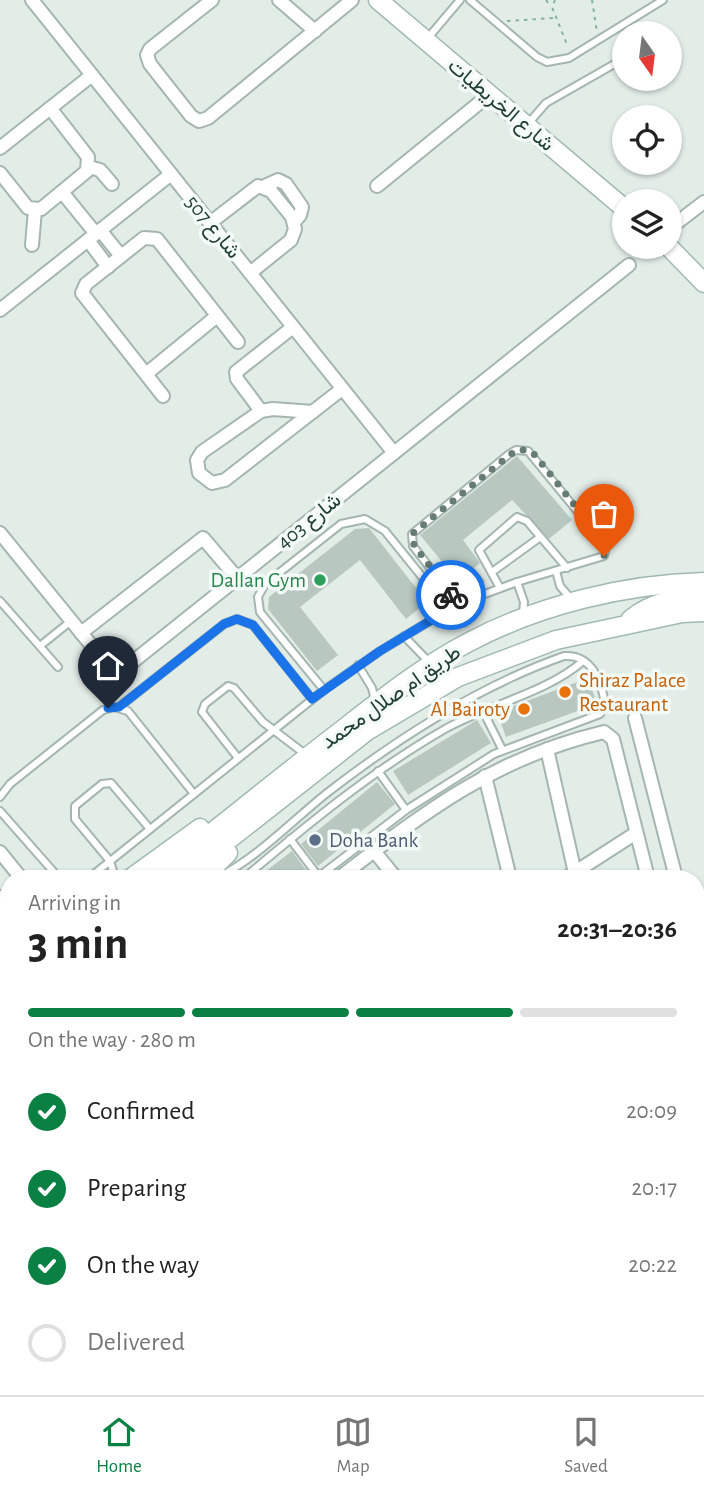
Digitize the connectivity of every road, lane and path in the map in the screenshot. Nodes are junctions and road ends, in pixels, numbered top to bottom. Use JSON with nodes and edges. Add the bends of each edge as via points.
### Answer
{"nodes":[{"id":1,"x":32,"y":0,"type":"edge"},
{"id":2,"x":212,"y":0,"type":"edge"},
{"id":3,"x":279,"y":0,"type":"edge"},
{"id":4,"x":352,"y":0,"type":"edge"},
{"id":5,"x":378,"y":0,"type":"edge"},
{"id":6,"x":460,"y":0,"type":"edge"},
{"id":7,"x":470,"y":0,"type":"edge"},
{"id":8,"x":546,"y":0,"type":"edge"},
{"id":9,"x":555,"y":0,"type":"edge"},
{"id":10,"x":592,"y":0,"type":"edge"},
{"id":11,"x":663,"y":0,"type":"edge"},
{"id":12,"x":552,"y":8,"type":"junction"},
{"id":13,"x":555,"y":18,"type":"junction"},
{"id":14,"x":498,"y":25,"type":"junction"},
{"id":15,"x":315,"y":31,"type":"junction"},
{"id":16,"x":600,"y":40,"type":"junction"},
{"id":17,"x":426,"y":41,"type":"junction"},
{"id":18,"x":572,"y":56,"type":"junction"},
{"id":19,"x":612,"y":65,"type":"edge"},
{"id":20,"x":92,"y":75,"type":"junction"},
{"id":21,"x":489,"y":95,"type":"junction"},
{"id":22,"x":50,"y":108,"type":"junction"},
{"id":23,"x":526,"y":127,"type":"junction"},
{"id":24,"x":0,"y":148,"type":"edge"},
{"id":25,"x":89,"y":167,"type":"junction"},
{"id":26,"x":0,"y":173,"type":"edge"},
{"id":27,"x":171,"y":174,"type":"junction"},
{"id":28,"x":111,"y":184,"type":"dead end"},
{"id":29,"x":377,"y":186,"type":"dead end"},
{"id":30,"x":62,"y":192,"type":"junction"},
{"id":31,"x":612,"y":198,"type":"edge"},
{"id":32,"x":704,"y":201,"type":"edge"},
{"id":33,"x":35,"y":210,"type":"junction"},
{"id":34,"x":682,"y":218,"type":"edge"},
{"id":35,"x":210,"y":223,"type":"junction"},
{"id":36,"x":94,"y":235,"type":"junction"},
{"id":37,"x":32,"y":245,"type":"dead end"},
{"id":38,"x":121,"y":256,"type":"junction"},
{"id":39,"x":681,"y":259,"type":"edge"},
{"id":40,"x":629,"y":265,"type":"dead end"},
{"id":41,"x":108,"y":267,"type":"junction"},
{"id":42,"x":250,"y":273,"type":"junction"},
{"id":43,"x":704,"y":283,"type":"edge"},
{"id":44,"x":0,"y":310,"type":"edge"},
{"id":45,"x":217,"y":316,"type":"junction"},
{"id":46,"x":293,"y":327,"type":"junction"},
{"id":47,"x":238,"y":342,"type":"dead end"},
{"id":48,"x":146,"y":374,"type":"junction"},
{"id":49,"x":342,"y":389,"type":"junction"},
{"id":50,"x":163,"y":396,"type":"dead end"},
{"id":51,"x":261,"y":411,"type":"junction"},
{"id":52,"x":313,"y":412,"type":"junction"},
{"id":53,"x":394,"y":453,"type":"junction"},
{"id":54,"x":538,"y":538,"type":"junction"},
{"id":55,"x":2,"y":541,"type":"edge"},
{"id":56,"x":567,"y":568,"type":"junction"},
{"id":57,"x":556,"y":571,"type":"junction"},
{"id":58,"x":492,"y":572,"type":"junction"},
{"id":59,"x":238,"y":579,"type":"junction"},
{"id":60,"x":517,"y":582,"type":"junction"},
{"id":61,"x":704,"y":582,"type":"edge"},
{"id":62,"x":500,"y":588,"type":"junction"},
{"id":63,"x":704,"y":600,"type":"edge"},
{"id":64,"x":0,"y":601,"type":"edge"},
{"id":65,"x":579,"y":602,"type":"junction"},
{"id":66,"x":458,"y":604,"type":"junction"},
{"id":67,"x":448,"y":609,"type":"junction"},
{"id":68,"x":704,"y":612,"type":"edge"},
{"id":69,"x":521,"y":619,"type":"junction"},
{"id":70,"x":71,"y":621,"type":"junction"},
{"id":71,"x":625,"y":624,"type":"junction"},
{"id":72,"x":81,"y":633,"type":"junction"},
{"id":73,"x":404,"y":636,"type":"junction"},
{"id":74,"x":40,"y":646,"type":"junction"},
{"id":75,"x":583,"y":661,"type":"junction"},
{"id":76,"x":431,"y":663,"type":"junction"},
{"id":77,"x":358,"y":665,"type":"junction"},
{"id":78,"x":58,"y":667,"type":"dead end"},
{"id":79,"x":324,"y":690,"type":"junction"},
{"id":80,"x":312,"y":699,"type":"junction"},
{"id":81,"x":376,"y":704,"type":"junction"},
{"id":82,"x":119,"y":707,"type":"junction"},
{"id":83,"x":482,"y":709,"type":"junction"},
{"id":84,"x":635,"y":718,"type":"dead end"},
{"id":85,"x":273,"y":730,"type":"junction"},
{"id":86,"x":502,"y":749,"type":"junction"},
{"id":87,"x":547,"y":749,"type":"junction"},
{"id":88,"x":308,"y":756,"type":"junction"},
{"id":89,"x":238,"y":758,"type":"junction"},
{"id":90,"x":378,"y":771,"type":"junction"},
{"id":91,"x":485,"y":776,"type":"junction"},
{"id":92,"x":194,"y":794,"type":"junction"},
{"id":93,"x":0,"y":797,"type":"edge"},
{"id":94,"x":406,"y":810,"type":"junction"},
{"id":95,"x":0,"y":811,"type":"edge"},
{"id":96,"x":246,"y":816,"type":"junction"},
{"id":97,"x":150,"y":829,"type":"junction"},
{"id":98,"x":636,"y":833,"type":"junction"},
{"id":99,"x":290,"y":839,"type":"junction"},
{"id":100,"x":374,"y":851,"type":"junction"},
{"id":101,"x":0,"y":852,"type":"edge"},
{"id":102,"x":110,"y":861,"type":"junction"},
{"id":103,"x":15,"y":870,"type":"edge"},
{"id":104,"x":52,"y":870,"type":"edge"},
{"id":105,"x":99,"y":870,"type":"edge"},
{"id":106,"x":113,"y":870,"type":"edge"},
{"id":107,"x":142,"y":870,"type":"edge"},
{"id":108,"x":167,"y":870,"type":"edge"},
{"id":109,"x":189,"y":870,"type":"edge"},
{"id":110,"x":211,"y":870,"type":"edge"},
{"id":111,"x":230,"y":870,"type":"edge"},
{"id":112,"x":253,"y":870,"type":"edge"},
{"id":113,"x":312,"y":870,"type":"edge"},
{"id":114,"x":328,"y":870,"type":"edge"},
{"id":115,"x":349,"y":870,"type":"edge"},
{"id":116,"x":389,"y":870,"type":"edge"},
{"id":117,"x":508,"y":870,"type":"edge"},
{"id":118,"x":569,"y":870,"type":"edge"},
{"id":119,"x":579,"y":870,"type":"edge"},
{"id":120,"x":646,"y":870,"type":"edge"},
{"id":121,"x":674,"y":870,"type":"edge"}],
"edges":[{"from":1,"to":20,"type":"street","name":"شارع 507"},
{"from":2,"to":15,"type":"street","via":[[147,55],[196,120],[208,118]]},
{"from":3,"to":15,"type":"street"},
{"from":4,"to":15,"type":"street"},
{"from":5,"to":17,"type":"street","name":"شارع الخريطيات"},
{"from":6,"to":17,"type":"lane"},
{"from":7,"to":14,"type":"lane"},
{"from":8,"to":12,"type":"path"},
{"from":9,"to":12,"type":"path"},
{"from":10,"to":16,"type":"path"},
{"from":11,"to":16,"type":"lane"},
{"from":12,"to":13,"type":"path"},
{"from":13,"to":14,"type":"path","via":[[510,20]]},
{"from":13,"to":18,"type":"path"},
{"from":14,"to":18,"type":"lane","via":[[537,57],[559,61]]},
{"from":16,"to":18,"type":"lane"},
{"from":17,"to":21,"type":"street","name":"شارع الخريطيات"},
{"from":19,"to":23,"type":"lane","via":[[546,103]]},
{"from":20,"to":22,"type":"street"},
{"from":20,"to":27,"type":"street","name":"شارع 507"},
{"from":21,"to":23,"type":"street","name":"شارع الخريطيات"},
{"from":21,"to":29,"type":"street"},
{"from":22,"to":24,"type":"street"},
{"from":22,"to":25,"type":"street","via":[[88,157]]},
{"from":23,"to":31,"type":"street","name":"شارع الخريطيات"},
{"from":25,"to":28,"type":"street","via":[[100,170]]},
{"from":25,"to":30,"type":"street"},
{"from":26,"to":33,"type":"street","via":[[28,208]]},
{"from":27,"to":35,"type":"street","name":"شارع 507"},
{"from":27,"to":36,"type":"street"},
{"from":30,"to":33,"type":"street"},
{"from":30,"to":36,"type":"street"},
{"from":32,"to":34,"type":"street"},
{"from":33,"to":37,"type":"street"},
{"from":35,"to":42,"type":"street","name":"شارع 507"},
{"from":35,"to":42,"type":"street","via":[[254,187],[273,181],[282,181],[298,198],[302,211],[294,222],[291,240]]},
{"from":36,"to":38,"type":"street"},
{"from":36,"to":41,"type":"street"},
{"from":36,"to":44,"type":"street"},
{"from":38,"to":41,"type":"street"},
{"from":38,"to":45,"type":"street","via":[[144,238],[154,237]]},
{"from":39,"to":43,"type":"street"},
{"from":40,"to":53,"type":"street","name":"شارع 403"},
{"from":41,"to":48,"type":"street","via":[[86,284],[82,293]]},
{"from":42,"to":46,"type":"street","name":"شارع 507"},
{"from":45,"to":47,"type":"street"},
{"from":45,"to":48,"type":"street"},
{"from":46,"to":49,"type":"street","name":"شارع 507"},
{"from":46,"to":51,"type":"street","via":[[236,372]]},
{"from":48,"to":50,"type":"street"},
{"from":49,"to":52,"type":"street"},
{"from":49,"to":53,"type":"street","name":"شارع 507"},
{"from":51,"to":52,"type":"street"},
{"from":51,"to":52,"type":"street","via":[[202,452],[197,469],[204,480],[225,480]]},
{"from":53,"to":59,"type":"street","name":"شارع 403"},
{"from":54,"to":56,"type":"lane"},
{"from":54,"to":58,"type":"lane"},
{"from":54,"to":58,"type":"lane","via":[[525,519],[514,519],[480,548]]},
{"from":55,"to":70,"type":"street","name":"شارع 403"},
{"from":56,"to":57,"type":"lane"},
{"from":56,"to":66,"type":"lane","via":[[602,558],[606,545],[535,455],[516,450],[412,534],[414,545]]},
{"from":57,"to":60,"type":"lane"},
{"from":57,"to":65,"type":"lane","via":[[562,591]]},
{"from":58,"to":62,"type":"lane"},
{"from":59,"to":72,"type":"street","name":"شارع 403","via":[[130,664],[106,662]]},
{"from":59,"to":72,"type":"street","via":[[203,538]]},
{"from":60,"to":62,"type":"lane"},
{"from":60,"to":69,"type":"lane","via":[[524,602]]},
{"from":61,"to":65,"type":"street","name":"طريق ام صلال محمد","via":[[639,588]]},
{"from":62,"to":66,"type":"lane"},
{"from":63,"to":71,"type":"street","via":[[661,602]]},
{"from":64,"to":74,"type":"lane"},
{"from":65,"to":69,"type":"street","name":"طريق ام صلال محمد"},
{"from":66,"to":67,"type":"lane"},
{"from":67,"to":73,"type":"lane"},
{"from":67,"to":79,"type":"lane","via":[[381,527],[365,519],[341,524],[265,584],[258,597],[262,616]]},
{"from":68,"to":71,"type":"street","name":"طريق ام صلال محمد"},
{"from":69,"to":76,"type":"street","name":"طريق ام صلال محمد"},
{"from":70,"to":72,"type":"street","name":"شارع 403"},
{"from":70,"to":74,"type":"lane"},
{"from":71,"to":96,"type":"street","name":"طريق ام صلال محمد","via":[[523,650],[426,694]]},
{"from":73,"to":76,"type":"lane"},
{"from":73,"to":77,"type":"lane"},
{"from":74,"to":78,"type":"lane"},
{"from":75,"to":83,"type":"lane","via":[[563,675]]},
{"from":75,"to":86,"type":"lane","via":[[601,684],[605,705],[600,714]]},
{"from":75,"to":111,"type":"lane","via":[[560,657],[444,714],[357,771]]},
{"from":76,"to":81,"type":"street","name":"طريق ام صلال محمد"},
{"from":77,"to":79,"type":"lane"},
{"from":77,"to":81,"type":"lane"},
{"from":79,"to":80,"type":"lane"},
{"from":80,"to":82,"type":"lane","via":[[253,625],[237,619],[224,624]]},
{"from":80,"to":85,"type":"lane"},
{"from":81,"to":88,"type":"street","name":"طريق ام صلال محمد"},
{"from":82,"to":92,"type":"lane","via":[[128,711]]},
{"from":82,"to":93,"type":"lane","via":[[103,710]]},
{"from":83,"to":86,"type":"lane"},
{"from":83,"to":90,"type":"lane"},
{"from":84,"to":121,"type":"street"},
{"from":85,"to":88,"type":"lane"},
{"from":85,"to":89,"type":"lane"},
{"from":85,"to":89,"type":"lane","via":[[234,688],[223,689],[205,704],[202,716]]},
{"from":86,"to":94,"type":"lane"},
{"from":87,"to":91,"type":"street"},
{"from":87,"to":98,"type":"street","via":[[601,732],[610,734]]},
{"from":87,"to":118,"type":"street"},
{"from":88,"to":96,"type":"street","name":"طريق ام صلال محمد"},
{"from":89,"to":92,"type":"lane"},
{"from":90,"to":94,"type":"lane"},
{"from":90,"to":99,"type":"lane"},
{"from":91,"to":100,"type":"street"},
{"from":91,"to":117,"type":"street"},
{"from":92,"to":97,"type":"lane"},
{"from":94,"to":114,"type":"lane"},
{"from":95,"to":104,"type":"lane"},
{"from":96,"to":107,"type":"street","via":[[205,824]]},
{"from":96,"to":108,"type":"street","name":"طريق ام صلال محمد"},
{"from":96,"to":109,"type":"street","name":"طريق ام صلال محمد"},
{"from":96,"to":110,"type":"street","via":[[233,848]]},
{"from":97,"to":102,"type":"lane"},
{"from":97,"to":102,"type":"lane","via":[[111,783],[102,784],[77,803],[75,819]]},
{"from":98,"to":119,"type":"street"},
{"from":98,"to":120,"type":"street"},
{"from":99,"to":112,"type":"lane"},
{"from":99,"to":113,"type":"lane"},
{"from":100,"to":115,"type":"street"},
{"from":100,"to":116,"type":"street"},
{"from":101,"to":103,"type":"street"},
{"from":102,"to":105,"type":"lane"},
{"from":102,"to":106,"type":"lane"}]}
